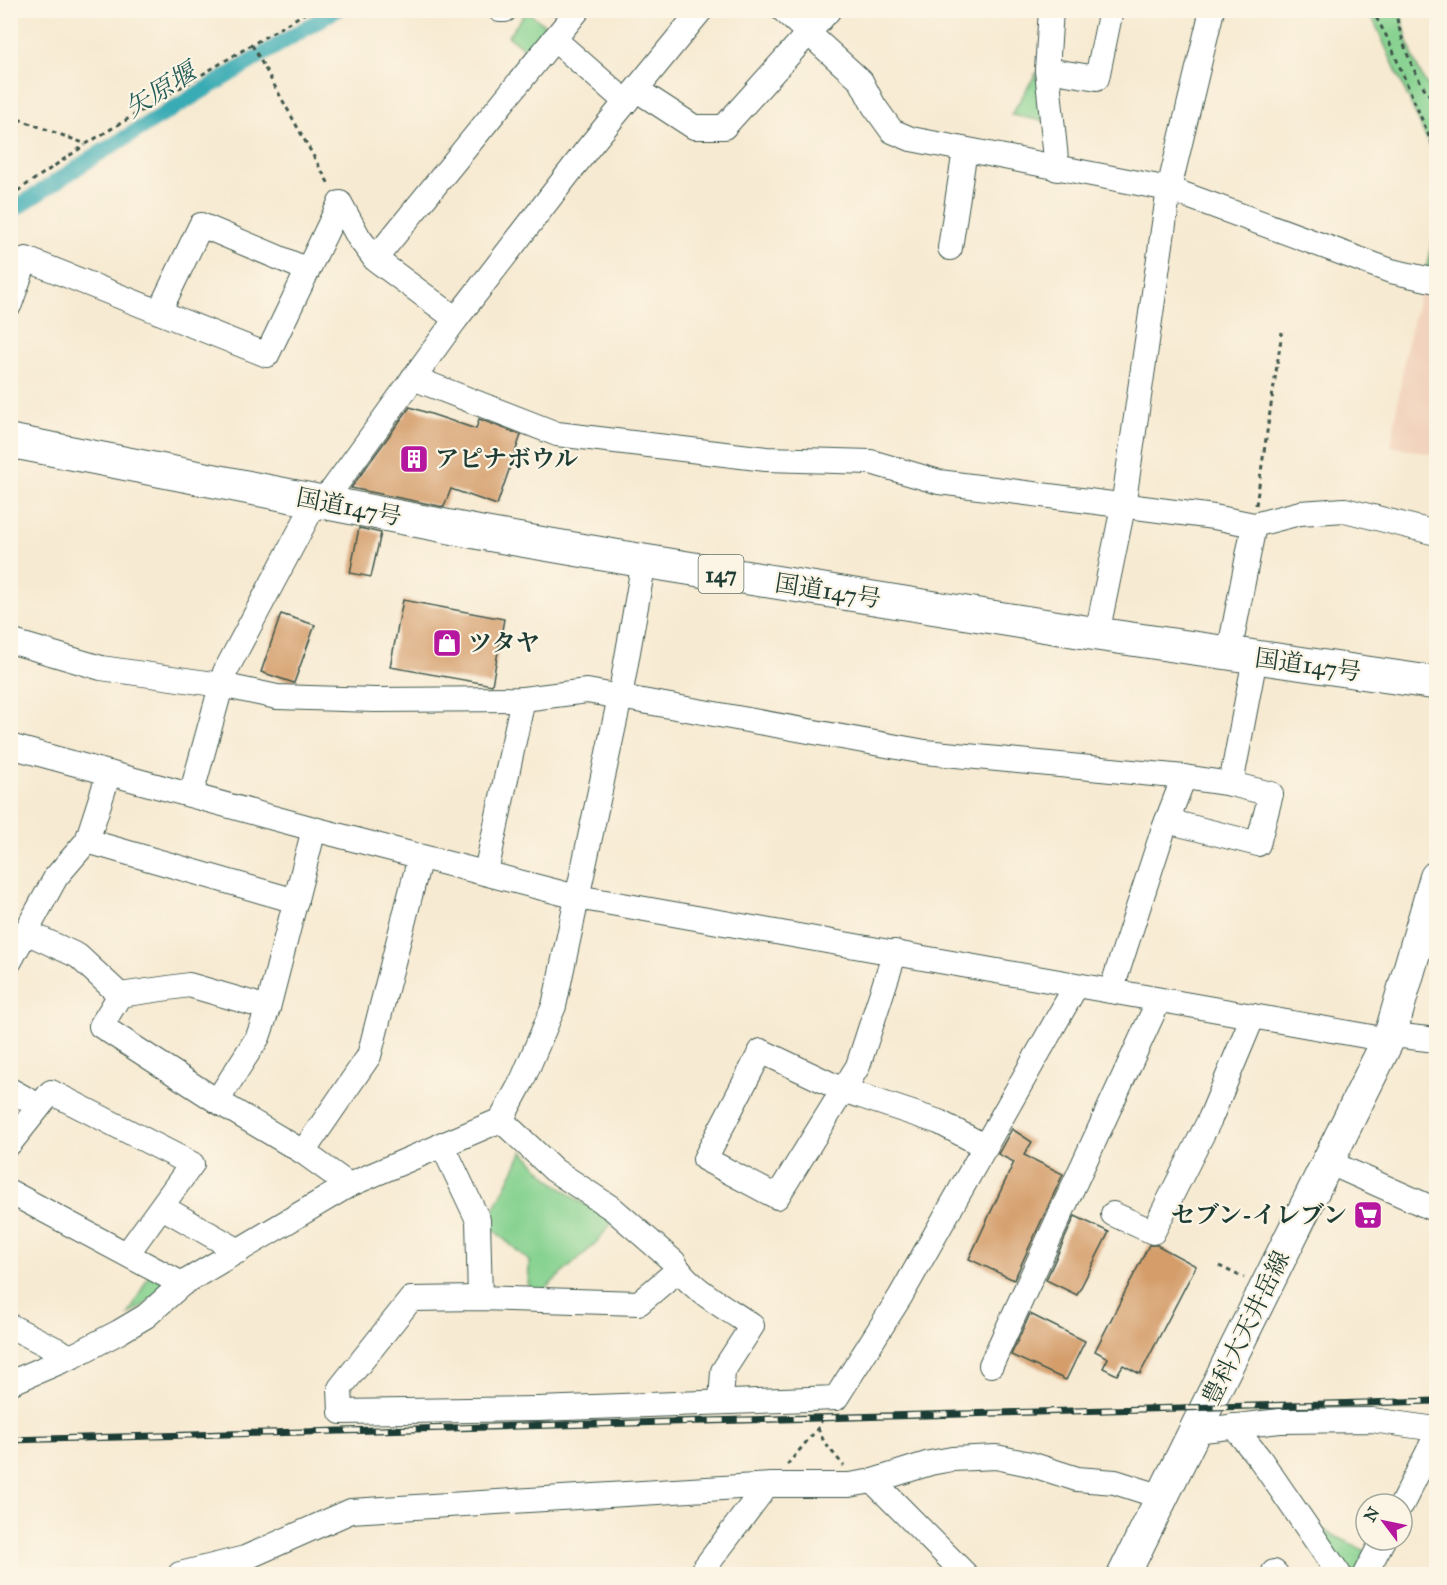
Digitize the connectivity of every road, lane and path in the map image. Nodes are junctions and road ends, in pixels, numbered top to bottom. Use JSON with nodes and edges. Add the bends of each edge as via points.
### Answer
{"nodes":[{"id":1,"x":310,"y":10,"type":"edge"},
{"id":2,"x":501,"y":10,"type":"edge"},
{"id":3,"x":506,"y":10,"type":"edge"},
{"id":4,"x":578,"y":10,"type":"edge"},
{"id":5,"x":700,"y":10,"type":"edge"},
{"id":6,"x":783,"y":10,"type":"edge"},
{"id":7,"x":829,"y":10,"type":"edge"},
{"id":8,"x":1051,"y":10,"type":"edge"},
{"id":9,"x":1111,"y":10,"type":"edge"},
{"id":10,"x":1212,"y":10,"type":"edge"},
{"id":11,"x":1372,"y":10,"type":"edge"},
{"id":12,"x":1395,"y":10,"type":"edge"},
{"id":13,"x":809,"y":32,"type":"junction"},
{"id":14,"x":554,"y":39,"type":"junction"},
{"id":15,"x":252,"y":45,"type":"junction"},
{"id":16,"x":1047,"y":70,"type":"junction"},
{"id":17,"x":632,"y":96,"type":"junction"},
{"id":18,"x":1437,"y":103,"type":"edge"},
{"id":19,"x":10,"y":116,"type":"edge"},
{"id":20,"x":92,"y":140,"type":"junction"},
{"id":21,"x":964,"y":150,"type":"junction"},
{"id":22,"x":1437,"y":153,"type":"edge"},
{"id":23,"x":1057,"y":169,"type":"junction"},
{"id":24,"x":1169,"y":189,"type":"junction"},
{"id":25,"x":10,"y":196,"type":"edge"},
{"id":26,"x":340,"y":203,"type":"junction"},
{"id":27,"x":950,"y":248,"type":"dead end"},
{"id":28,"x":375,"y":259,"type":"junction"},
{"id":29,"x":308,"y":270,"type":"junction"},
{"id":30,"x":1437,"y":281,"type":"edge"},
{"id":31,"x":10,"y":304,"type":"edge"},
{"id":32,"x":159,"y":312,"type":"junction"},
{"id":33,"x":456,"y":319,"type":"junction"},
{"id":34,"x":1282,"y":332,"type":"dead end"},
{"id":35,"x":413,"y":378,"type":"junction"},
{"id":36,"x":10,"y":441,"type":"edge"},
{"id":37,"x":322,"y":501,"type":"junction"},
{"id":38,"x":1123,"y":507,"type":"junction"},
{"id":39,"x":1254,"y":525,"type":"junction"},
{"id":40,"x":1437,"y":533,"type":"edge"},
{"id":41,"x":644,"y":561,"type":"junction"},
{"id":42,"x":1097,"y":634,"type":"junction"},
{"id":43,"x":10,"y":641,"type":"edge"},
{"id":44,"x":1242,"y":656,"type":"junction"},
{"id":45,"x":1437,"y":683,"type":"edge"},
{"id":46,"x":221,"y":685,"type":"junction"},
{"id":47,"x":620,"y":697,"type":"junction"},
{"id":48,"x":523,"y":699,"type":"junction"},
{"id":49,"x":10,"y":746,"type":"edge"},
{"id":50,"x":109,"y":773,"type":"junction"},
{"id":51,"x":1185,"y":777,"type":"junction"},
{"id":52,"x":1231,"y":784,"type":"junction"},
{"id":53,"x":191,"y":795,"type":"junction"},
{"id":54,"x":1167,"y":821,"type":"junction"},
{"id":55,"x":314,"y":829,"type":"junction"},
{"id":56,"x":87,"y":841,"type":"junction"},
{"id":57,"x":420,"y":857,"type":"junction"},
{"id":58,"x":486,"y":872,"type":"junction"},
{"id":59,"x":1437,"y":877,"type":"edge"},
{"id":60,"x":577,"y":897,"type":"junction"},
{"id":61,"x":296,"y":901,"type":"junction"},
{"id":62,"x":26,"y":932,"type":"junction"},
{"id":63,"x":896,"y":952,"type":"junction"},
{"id":64,"x":10,"y":961,"type":"edge"},
{"id":65,"x":1076,"y":986,"type":"junction"},
{"id":66,"x":1111,"y":991,"type":"junction"},
{"id":67,"x":120,"y":995,"type":"junction"},
{"id":68,"x":1159,"y":1000,"type":"junction"},
{"id":69,"x":268,"y":1008,"type":"junction"},
{"id":70,"x":1253,"y":1017,"type":"junction"},
{"id":71,"x":1390,"y":1036,"type":"junction"},
{"id":72,"x":1437,"y":1040,"type":"edge"},
{"id":73,"x":10,"y":1090,"type":"edge"},
{"id":74,"x":843,"y":1090,"type":"junction"},
{"id":75,"x":218,"y":1101,"type":"junction"},
{"id":76,"x":39,"y":1106,"type":"junction"},
{"id":77,"x":501,"y":1120,"type":"junction"},
{"id":78,"x":10,"y":1143,"type":"edge"},
{"id":79,"x":442,"y":1144,"type":"junction"},
{"id":80,"x":986,"y":1147,"type":"junction"},
{"id":81,"x":303,"y":1152,"type":"junction"},
{"id":82,"x":1328,"y":1162,"type":"junction"},
{"id":83,"x":349,"y":1185,"type":"junction"},
{"id":84,"x":10,"y":1192,"type":"edge"},
{"id":85,"x":162,"y":1207,"type":"junction"},
{"id":86,"x":1437,"y":1210,"type":"edge"},
{"id":87,"x":1113,"y":1214,"type":"dead end"},
{"id":88,"x":239,"y":1251,"type":"junction"},
{"id":89,"x":127,"y":1254,"type":"junction"},
{"id":90,"x":1219,"y":1266,"type":"dead end"},
{"id":91,"x":678,"y":1270,"type":"junction"},
{"id":92,"x":1251,"y":1282,"type":"dead end"},
{"id":93,"x":182,"y":1284,"type":"junction"},
{"id":94,"x":480,"y":1298,"type":"junction"},
{"id":95,"x":10,"y":1326,"type":"edge"},
{"id":96,"x":71,"y":1357,"type":"junction"},
{"id":97,"x":991,"y":1365,"type":"dead end"},
{"id":98,"x":10,"y":1383,"type":"edge"},
{"id":99,"x":836,"y":1398,"type":"junction"},
{"id":100,"x":722,"y":1401,"type":"junction"},
{"id":101,"x":1233,"y":1426,"type":"junction"},
{"id":102,"x":818,"y":1428,"type":"junction"},
{"id":103,"x":1437,"y":1429,"type":"edge"},
{"id":104,"x":1195,"y":1431,"type":"junction"},
{"id":105,"x":1437,"y":1436,"type":"edge"},
{"id":106,"x":865,"y":1482,"type":"junction"},
{"id":107,"x":769,"y":1486,"type":"junction"},
{"id":108,"x":1408,"y":1492,"type":"edge"},
{"id":109,"x":1162,"y":1497,"type":"junction"},
{"id":110,"x":1377,"y":1552,"type":"edge"},
{"id":111,"x":180,"y":1575,"type":"edge"},
{"id":112,"x":700,"y":1575,"type":"edge"},
{"id":113,"x":965,"y":1575,"type":"edge"},
{"id":114,"x":1124,"y":1575,"type":"edge"},
{"id":115,"x":1339,"y":1575,"type":"edge"},
{"id":116,"x":1365,"y":1575,"type":"edge"}],
"edges":[{"from":1,"to":15,"type":"path"},
{"from":2,"to":3,"type":"street"},
{"from":4,"to":14,"type":"street"},
{"from":5,"to":17,"type":"street"},
{"from":6,"to":13,"type":"street"},
{"from":7,"to":13,"type":"street"},
{"from":8,"to":16,"type":"street"},
{"from":9,"to":16,"type":"street","via":[[1097,78]]},
{"from":10,"to":24,"type":"street"},
{"from":11,"to":22,"type":"path"},
{"from":12,"to":18,"type":"path","via":[[1410,61]]},
{"from":13,"to":17,"type":"street","via":[[724,127],[694,127]]},
{"from":13,"to":21,"type":"street","via":[[861,81],[892,131]]},
{"from":14,"to":17,"type":"street"},
{"from":14,"to":28,"type":"street"},
{"from":15,"to":20,"type":"path"},
{"from":15,"to":26,"type":"path"},
{"from":16,"to":23,"type":"street"},
{"from":17,"to":33,"type":"street"},
{"from":19,"to":20,"type":"path","via":[[86,144]]},
{"from":20,"to":25,"type":"path"},
{"from":21,"to":23,"type":"street"},
{"from":21,"to":27,"type":"street"},
{"from":23,"to":24,"type":"street"},
{"from":24,"to":30,"type":"street","via":[[1391,271]]},
{"from":24,"to":38,"type":"street"},
{"from":26,"to":28,"type":"street"},
{"from":26,"to":29,"type":"street"},
{"from":28,"to":33,"type":"street"},
{"from":29,"to":32,"type":"street","via":[[267,356]]},
{"from":29,"to":32,"type":"street","via":[[201,225]]},
{"from":31,"to":32,"type":"street","via":[[26,259]]},
{"from":33,"to":35,"type":"street"},
{"from":34,"to":39,"type":"path"},
{"from":35,"to":37,"type":"street"},
{"from":35,"to":38,"type":"street","via":[[557,434],[766,459],[871,462],[939,482]]},
{"from":36,"to":37,"type":"highway","name":"国道147号","number":"147"},
{"from":37,"to":41,"type":"highway","name":"国道147号","number":"147"},
{"from":37,"to":46,"type":"street","via":[[310,512]]},
{"from":38,"to":39,"type":"street"},
{"from":38,"to":42,"type":"street"},
{"from":39,"to":40,"type":"street","via":[[1300,513],[1345,510]]},
{"from":39,"to":44,"type":"street"},
{"from":41,"to":42,"type":"highway","name":"国道147号","number":"147"},
{"from":41,"to":47,"type":"street"},
{"from":42,"to":44,"type":"highway","name":"国道147号","number":"147"},
{"from":43,"to":46,"type":"street","via":[[100,668]]},
{"from":44,"to":45,"type":"highway","name":"国道147号","number":"147"},
{"from":44,"to":52,"type":"street"},
{"from":46,"to":48,"type":"street","via":[[277,697]]},
{"from":46,"to":53,"type":"street"},
{"from":47,"to":48,"type":"street","via":[[587,691]]},
{"from":47,"to":51,"type":"street","via":[[925,752]]},
{"from":47,"to":60,"type":"street"},
{"from":48,"to":58,"type":"street"},
{"from":49,"to":50,"type":"street"},
{"from":50,"to":53,"type":"street"},
{"from":50,"to":56,"type":"street"},
{"from":51,"to":52,"type":"street"},
{"from":51,"to":54,"type":"street"},
{"from":52,"to":54,"type":"street","via":[[1271,794],[1258,844]]},
{"from":53,"to":55,"type":"street"},
{"from":54,"to":66,"type":"street"},
{"from":55,"to":57,"type":"street"},
{"from":55,"to":61,"type":"street"},
{"from":56,"to":61,"type":"street"},
{"from":56,"to":62,"type":"street","via":[[56,877]]},
{"from":57,"to":58,"type":"street"},
{"from":57,"to":81,"type":"street","via":[[369,1056]]},
{"from":58,"to":60,"type":"street"},
{"from":59,"to":71,"type":"main road","name":"豊科大天井岳線"},
{"from":60,"to":63,"type":"street"},
{"from":60,"to":77,"type":"street","via":[[554,1006]]},
{"from":61,"to":69,"type":"street"},
{"from":62,"to":64,"type":"street"},
{"from":62,"to":67,"type":"street","via":[[78,956]]},
{"from":63,"to":65,"type":"street"},
{"from":63,"to":74,"type":"street","via":[[858,1066]]},
{"from":65,"to":66,"type":"street"},
{"from":65,"to":80,"type":"street"},
{"from":66,"to":68,"type":"street"},
{"from":67,"to":69,"type":"street","via":[[189,985]]},
{"from":67,"to":75,"type":"street","via":[[101,1026]]},
{"from":68,"to":70,"type":"street"},
{"from":68,"to":97,"type":"street"},
{"from":69,"to":75,"type":"street","via":[[258,1037]]},
{"from":70,"to":71,"type":"street","via":[[1377,1038]]},
{"from":70,"to":87,"type":"street","via":[[1210,1119],[1153,1232]]},
{"from":71,"to":72,"type":"street"},
{"from":71,"to":82,"type":"main road","name":"豊科大天井岳線"},
{"from":73,"to":76,"type":"street"},
{"from":74,"to":74,"type":"street","via":[[777,1197],[705,1159],[761,1051]]},
{"from":74,"to":80,"type":"street","via":[[939,1122]]},
{"from":75,"to":81,"type":"street"},
{"from":76,"to":78,"type":"street"},
{"from":76,"to":85,"type":"street","via":[[51,1092],[192,1164]]},
{"from":77,"to":79,"type":"street"},
{"from":77,"to":91,"type":"street","via":[[554,1170],[613,1209],[674,1262]]},
{"from":79,"to":83,"type":"street"},
{"from":79,"to":94,"type":"street","via":[[478,1220]]},
{"from":80,"to":99,"type":"street","via":[[900,1297]]},
{"from":81,"to":83,"type":"street"},
{"from":82,"to":86,"type":"street"},
{"from":82,"to":104,"type":"main road","name":"豊科大天井岳線"},
{"from":83,"to":88,"type":"street"},
{"from":84,"to":89,"type":"street"},
{"from":85,"to":88,"type":"street"},
{"from":85,"to":89,"type":"street"},
{"from":88,"to":93,"type":"street"},
{"from":89,"to":93,"type":"street"},
{"from":90,"to":92,"type":"path"},
{"from":91,"to":94,"type":"street","via":[[639,1303]]},
{"from":91,"to":100,"type":"street","via":[[752,1326],[723,1371]]},
{"from":93,"to":96,"type":"street","via":[[146,1316]]},
{"from":94,"to":100,"type":"street","via":[[411,1299],[339,1388],[341,1412]]},
{"from":95,"to":96,"type":"street"},
{"from":96,"to":98,"type":"street"},
{"from":99,"to":100,"type":"street"},
{"from":99,"to":102,"type":"path"},
{"from":101,"to":103,"type":"street","via":[[1372,1420]]},
{"from":101,"to":104,"type":"street"},
{"from":101,"to":115,"type":"street"},
{"from":102,"to":106,"type":"path","via":[[824,1442]]},
{"from":102,"to":107,"type":"path"},
{"from":104,"to":109,"type":"main road","name":"豊科大天井岳線"},
{"from":105,"to":108,"type":"street"},
{"from":106,"to":107,"type":"street"},
{"from":106,"to":109,"type":"street","via":[[930,1463],[996,1457],[1077,1479],[1114,1482]]},
{"from":106,"to":113,"type":"street"},
{"from":107,"to":111,"type":"street","via":[[351,1511],[245,1558]]},
{"from":107,"to":112,"type":"street"},
{"from":109,"to":114,"type":"main road","name":"豊科大天井岳線"},
{"from":110,"to":116,"type":"street"}]}
